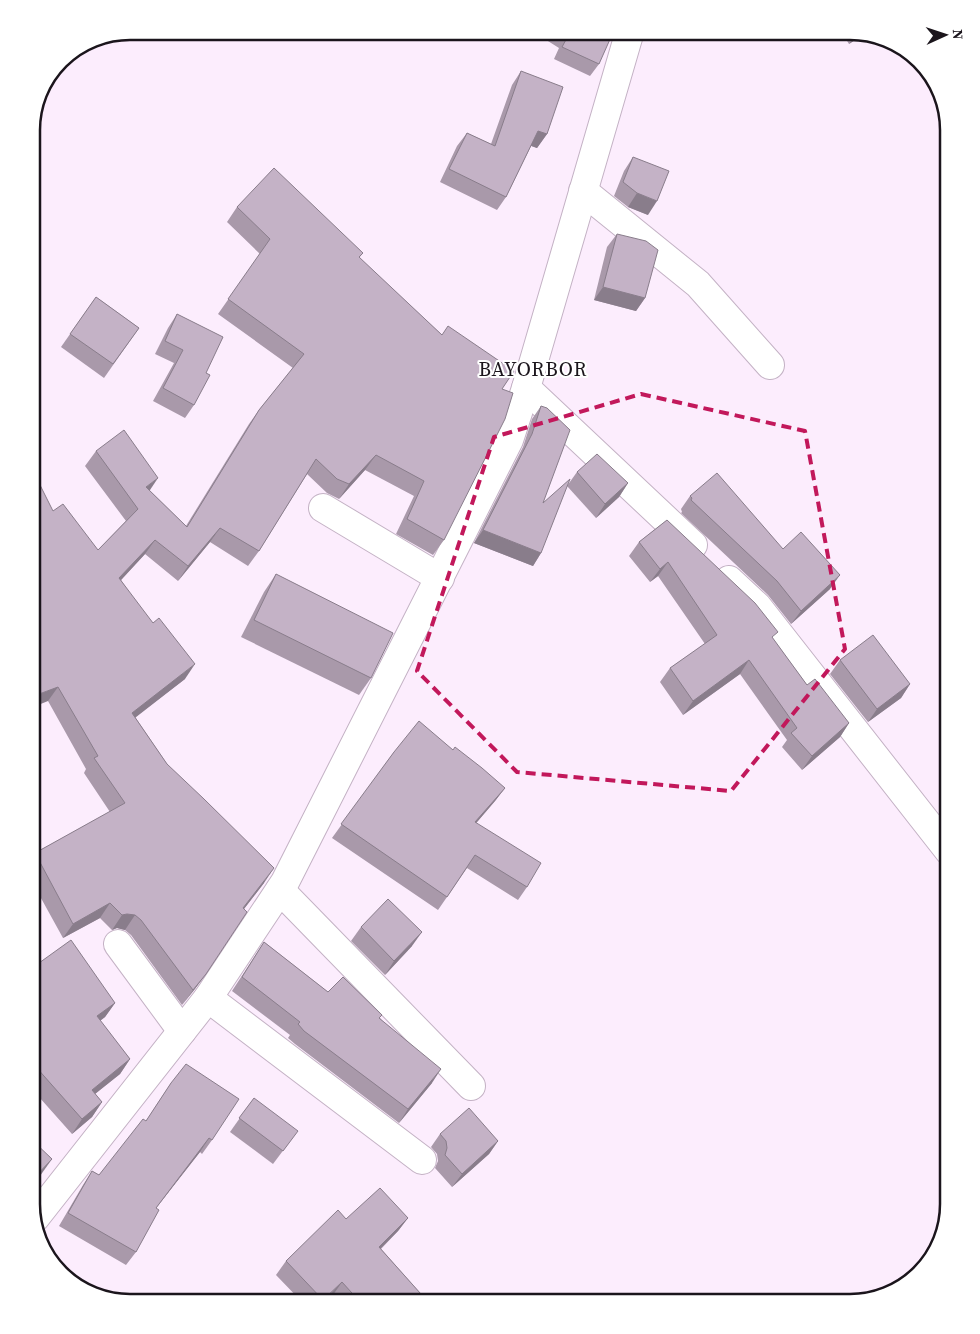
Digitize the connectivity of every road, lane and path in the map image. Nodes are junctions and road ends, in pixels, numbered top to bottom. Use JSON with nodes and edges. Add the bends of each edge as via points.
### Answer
{"nodes":[{"id":1,"x":627,"y":40,"type":"edge"},
{"id":2,"x":583,"y":191,"type":"junction"},
{"id":3,"x":770,"y":365,"type":"dead end"},
{"id":4,"x":526,"y":388,"type":"junction"},
{"id":5,"x":324,"y":508,"type":"dead end"},
{"id":6,"x":440,"y":578,"type":"junction"},
{"id":7,"x":940,"y":840,"type":"edge"},
{"id":8,"x":265,"y":862,"type":"edge"},
{"id":9,"x":283,"y":886,"type":"junction"},
{"id":10,"x":118,"y":944,"type":"dead end"},
{"id":11,"x":208,"y":998,"type":"junction"},
{"id":12,"x":182,"y":1031,"type":"junction"},
{"id":13,"x":470,"y":1086,"type":"dead end"},
{"id":14,"x":422,"y":1160,"type":"dead end"},
{"id":15,"x":41,"y":1211,"type":"edge"}],
"edges":[{"from":1,"to":2,"type":"street"},
{"from":2,"to":3,"type":"street","via":[[698,284]]},
{"from":2,"to":4,"type":"street"},
{"from":4,"to":6,"type":"street","via":[[510,440]]},
{"from":4,"to":7,"type":"street","via":[[757,606]]},
{"from":5,"to":6,"type":"street"},
{"from":6,"to":9,"type":"street"},
{"from":8,"to":9,"type":"street"},
{"from":9,"to":11,"type":"street"},
{"from":9,"to":13,"type":"street"},
{"from":10,"to":12,"type":"street"},
{"from":11,"to":12,"type":"street"},
{"from":11,"to":14,"type":"street"},
{"from":12,"to":15,"type":"street"}]}
